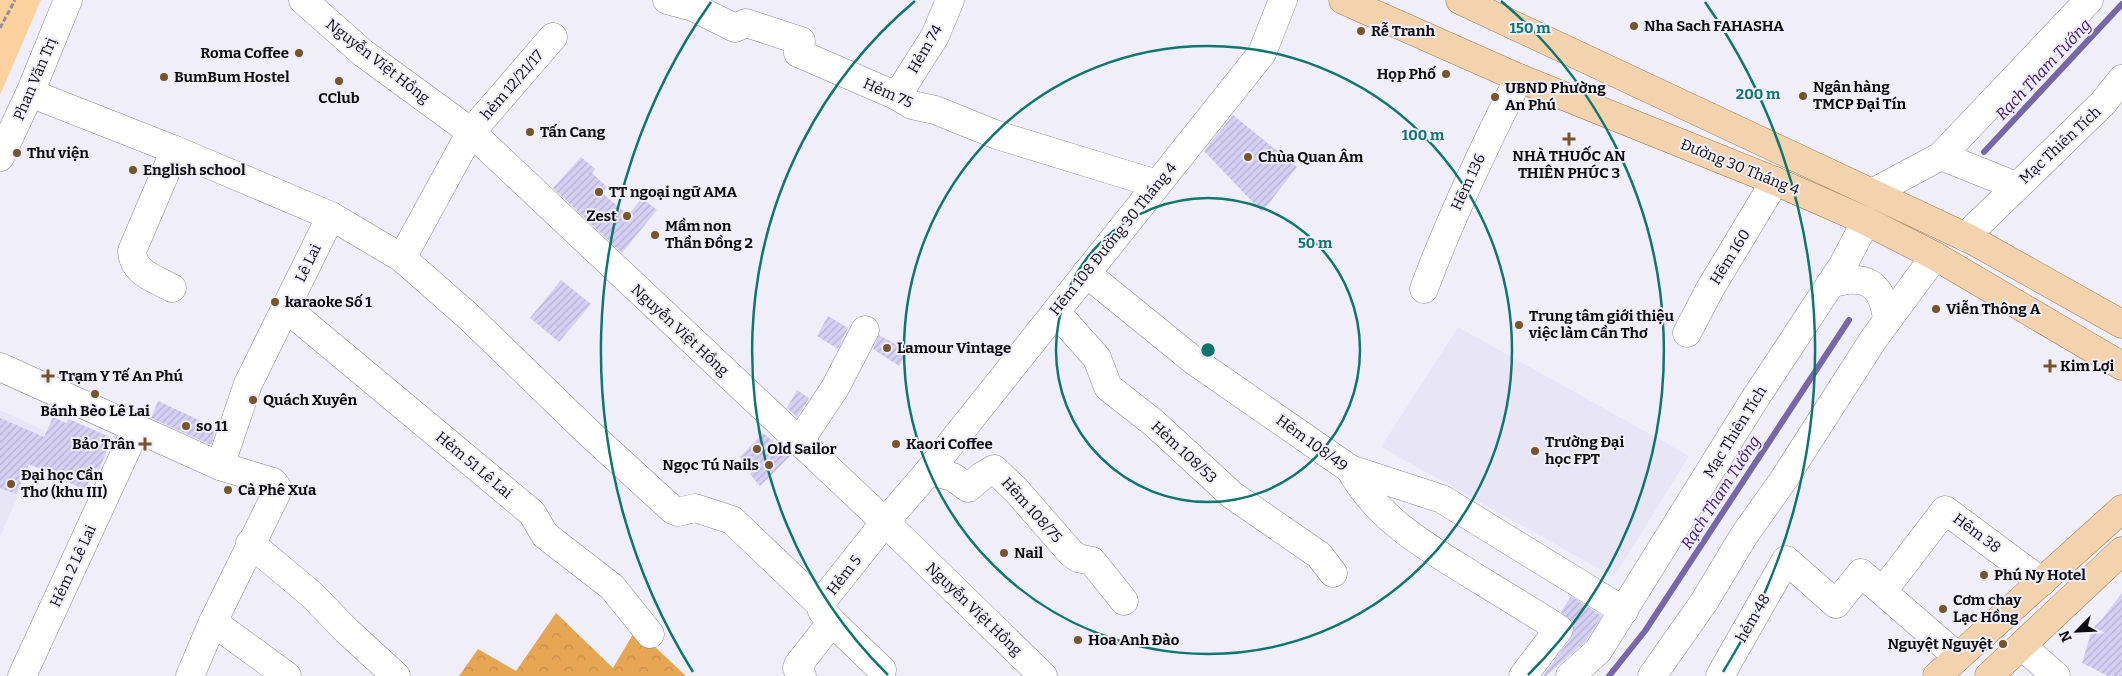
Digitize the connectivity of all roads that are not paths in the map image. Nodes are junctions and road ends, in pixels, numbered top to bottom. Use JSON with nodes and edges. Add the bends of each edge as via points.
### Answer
{"nodes":[{"id":1,"x":68,"y":0,"type":"edge"},
{"id":2,"x":303,"y":0,"type":"edge"},
{"id":3,"x":668,"y":0,"type":"edge"},
{"id":4,"x":950,"y":0,"type":"edge"},
{"id":5,"x":1283,"y":0,"type":"edge"},
{"id":6,"x":1343,"y":0,"type":"edge"},
{"id":7,"x":1460,"y":0,"type":"edge"},
{"id":8,"x":2089,"y":0,"type":"edge"},
{"id":9,"x":553,"y":37,"type":"dead end"},
{"id":10,"x":1519,"y":78,"type":"junction"},
{"id":11,"x":2122,"y":79,"type":"edge"},
{"id":12,"x":30,"y":93,"type":"junction"},
{"id":13,"x":896,"y":96,"type":"junction"},
{"id":14,"x":471,"y":132,"type":"junction"},
{"id":15,"x":176,"y":150,"type":"junction"},
{"id":16,"x":0,"y":156,"type":"edge"},
{"id":17,"x":1941,"y":156,"type":"junction"},
{"id":18,"x":1775,"y":181,"type":"junction"},
{"id":19,"x":1157,"y":184,"type":"junction"},
{"id":20,"x":2016,"y":186,"type":"junction"},
{"id":21,"x":1872,"y":193,"type":"junction"},
{"id":22,"x":332,"y":216,"type":"junction"},
{"id":23,"x":1866,"y":221,"type":"junction"},
{"id":24,"x":1965,"y":236,"type":"junction"},
{"id":25,"x":1936,"y":256,"type":"junction"},
{"id":26,"x":402,"y":258,"type":"junction"},
{"id":27,"x":1086,"y":273,"type":"junction"},
{"id":28,"x":1830,"y":284,"type":"junction"},
{"id":29,"x":172,"y":288,"type":"dead end"},
{"id":30,"x":1424,"y":289,"type":"dead end"},
{"id":31,"x":286,"y":308,"type":"junction"},
{"id":32,"x":1056,"y":312,"type":"junction"},
{"id":33,"x":1887,"y":320,"type":"junction"},
{"id":34,"x":2122,"y":324,"type":"edge"},
{"id":35,"x":864,"y":330,"type":"dead end"},
{"id":36,"x":1687,"y":333,"type":"dead end"},
{"id":37,"x":2122,"y":366,"type":"edge"},
{"id":38,"x":0,"y":367,"type":"edge"},
{"id":39,"x":136,"y":429,"type":"junction"},
{"id":40,"x":799,"y":442,"type":"junction"},
{"id":41,"x":220,"y":466,"type":"junction"},
{"id":42,"x":1350,"y":469,"type":"junction"},
{"id":43,"x":929,"y":471,"type":"junction"},
{"id":44,"x":2122,"y":509,"type":"edge"},
{"id":45,"x":885,"y":522,"type":"junction"},
{"id":46,"x":250,"y":543,"type":"junction"},
{"id":47,"x":2122,"y":551,"type":"edge"},
{"id":48,"x":1333,"y":573,"type":"dead end"},
{"id":49,"x":2051,"y":573,"type":"junction"},
{"id":50,"x":2084,"y":588,"type":"junction"},
{"id":51,"x":1883,"y":591,"type":"junction"},
{"id":52,"x":1124,"y":602,"type":"dead end"},
{"id":53,"x":1624,"y":611,"type":"junction"},
{"id":54,"x":826,"y":613,"type":"junction"},
{"id":55,"x":213,"y":622,"type":"junction"},
{"id":56,"x":650,"y":634,"type":"dead end"},
{"id":57,"x":2022,"y":646,"type":"junction"},
{"id":58,"x":1958,"y":657,"type":"junction"},
{"id":59,"x":882,"y":670,"type":"dead end"},
{"id":60,"x":22,"y":676,"type":"edge"},
{"id":61,"x":190,"y":676,"type":"edge"},
{"id":62,"x":287,"y":676,"type":"edge"},
{"id":63,"x":396,"y":676,"type":"edge"},
{"id":64,"x":802,"y":676,"type":"edge"},
{"id":65,"x":1043,"y":676,"type":"edge"},
{"id":66,"x":1523,"y":676,"type":"edge"},
{"id":67,"x":1570,"y":676,"type":"edge"},
{"id":68,"x":1652,"y":676,"type":"edge"},
{"id":69,"x":1720,"y":676,"type":"edge"},
{"id":70,"x":1937,"y":676,"type":"edge"},
{"id":71,"x":1989,"y":676,"type":"edge"},
{"id":72,"x":2056,"y":676,"type":"edge"}],
"edges":[{"from":1,"to":12,"type":"street","name":"Phan Văn Trị"},
{"from":2,"to":14,"type":"street","name":"Nguyễn Việt Hồng","via":[[364,53]]},
{"from":3,"to":13,"type":"street","name":"Hẻm 75","via":[[693,7],[735,28],[746,23],[801,41],[798,53]]},
{"from":4,"to":13,"type":"street","name":"Hẻm 74","via":[[935,36]]},
{"from":5,"to":19,"type":"street","name":"Hẽm 108 Đường 30 Tháng 4","via":[[1262,53]]},
{"from":6,"to":10,"type":"main road","name":"Đường 30 Tháng 4"},
{"from":7,"to":21,"type":"main road","name":"Đường 30 Tháng 4"},
{"from":8,"to":17,"type":"street"},
{"from":9,"to":14,"type":"street","name":"hẻm 12/21/17"},
{"from":10,"to":18,"type":"main road","name":"Đường 30 Tháng 4"},
{"from":10,"to":30,"type":"street","name":"Hẽm 136","via":[[1474,167]]},
{"from":11,"to":20,"type":"street","name":"Mạc Thiên Tích","via":[[2103,103]]},
{"from":12,"to":15,"type":"street"},
{"from":12,"to":16,"type":"street","name":"Phan Văn Trị"},
{"from":13,"to":19,"type":"street","name":"Hẻm 75","via":[[912,105],[935,110],[997,135]]},
{"from":14,"to":26,"type":"street","name":"hẻm 12/21/17"},
{"from":14,"to":40,"type":"street","name":"Nguyễn Việt Hồng"},
{"from":15,"to":22,"type":"street"},
{"from":15,"to":29,"type":"street","via":[[132,251],[132,261],[138,269]]},
{"from":17,"to":20,"type":"street","name":"Mạc Thiên Tích"},
{"from":17,"to":21,"type":"street"},
{"from":18,"to":23,"type":"main road","name":"Đường 30 Tháng 4"},
{"from":18,"to":36,"type":"street","name":"Hẽm 160"},
{"from":19,"to":27,"type":"street","name":"Hẽm 108 Đường 30 Tháng 4"},
{"from":20,"to":24,"type":"street","name":"Mạc Thiên Tích"},
{"from":21,"to":24,"type":"main road","name":"Đường 30 Tháng 4"},
{"from":22,"to":26,"type":"street"},
{"from":22,"to":31,"type":"street","name":"Lê Lai"},
{"from":23,"to":25,"type":"main road","name":"Đường 30 Tháng 4"},
{"from":23,"to":28,"type":"street","name":"Mạc Thiên Tích"},
{"from":24,"to":34,"type":"main road","name":"Đường 30 Tháng 4"},
{"from":25,"to":33,"type":"street"},
{"from":25,"to":37,"type":"main road","name":"Đường 30 Tháng 4"},
{"from":26,"to":54,"type":"street","via":[[673,510],[695,508],[732,520]]},
{"from":27,"to":32,"type":"street","name":"Hẽm 108 Đường 30 Tháng 4"},
{"from":27,"to":42,"type":"street","name":"Hẽm 108/49","via":[[1193,360]]},
{"from":28,"to":33,"type":"street","via":[[1857,279],[1868,282],[1880,292]]},
{"from":28,"to":53,"type":"street","name":"Mạc Thiên Tích"},
{"from":31,"to":41,"type":"street","name":"Lê Lai","via":[[248,384]]},
{"from":31,"to":56,"type":"street","name":"Hẻm 51 Lê Lai","via":[[532,513],[544,535],[612,587]]},
{"from":32,"to":43,"type":"street","name":"Hẽm 108 Đường 30 Tháng 4"},
{"from":32,"to":48,"type":"street","name":"Hẻm 108/53","via":[[1097,358],[1108,387],[1155,424],[1232,495],[1319,555]]},
{"from":33,"to":68,"type":"street","via":[[1743,537],[1704,602]]},
{"from":35,"to":40,"type":"street","via":[[835,388]]},
{"from":38,"to":39,"type":"street"},
{"from":39,"to":41,"type":"street"},
{"from":39,"to":60,"type":"street","name":"Hẻm 2 Lê Lai"},
{"from":40,"to":45,"type":"street","name":"Nguyễn Việt Hồng"},
{"from":41,"to":46,"type":"street","via":[[273,482],[277,487]]},
{"from":42,"to":53,"type":"street","via":[[1442,499]]},
{"from":42,"to":66,"type":"street","name":"Hẽm 108/49","via":[[1362,490],[1397,526],[1559,629]]},
{"from":43,"to":45,"type":"street","name":"Hẽm 108 Đường 30 Tháng 4"},
{"from":43,"to":52,"type":"street","name":"Hẽm 108/75","via":[[954,477],[968,488],[994,469],[1070,553],[1092,561]]},
{"from":44,"to":49,"type":"main road"},
{"from":45,"to":54,"type":"street","name":"Hẻm 5"},
{"from":45,"to":65,"type":"street","name":"Nguyễn Việt Hồng"},
{"from":46,"to":55,"type":"street"},
{"from":46,"to":63,"type":"street","via":[[312,595]]},
{"from":47,"to":50,"type":"main road"},
{"from":49,"to":50,"type":"main road"},
{"from":49,"to":51,"type":"street","name":"Hẽm 38","via":[[1946,510]]},
{"from":49,"to":58,"type":"main road"},
{"from":50,"to":57,"type":"main road"},
{"from":51,"to":58,"type":"street"},
{"from":51,"to":69,"type":"street","name":"hẻm 48","via":[[1861,573],[1836,604],[1786,560]]},
{"from":53,"to":67,"type":"street","name":"Mạc Thiên Tích","via":[[1598,652]]},
{"from":54,"to":59,"type":"street"},
{"from":54,"to":64,"type":"street","name":"Hẻm 5","via":[[796,668]]},
{"from":55,"to":61,"type":"street"},
{"from":55,"to":62,"type":"street"},
{"from":57,"to":71,"type":"main road"},
{"from":57,"to":72,"type":"street"},
{"from":58,"to":70,"type":"main road"}]}
